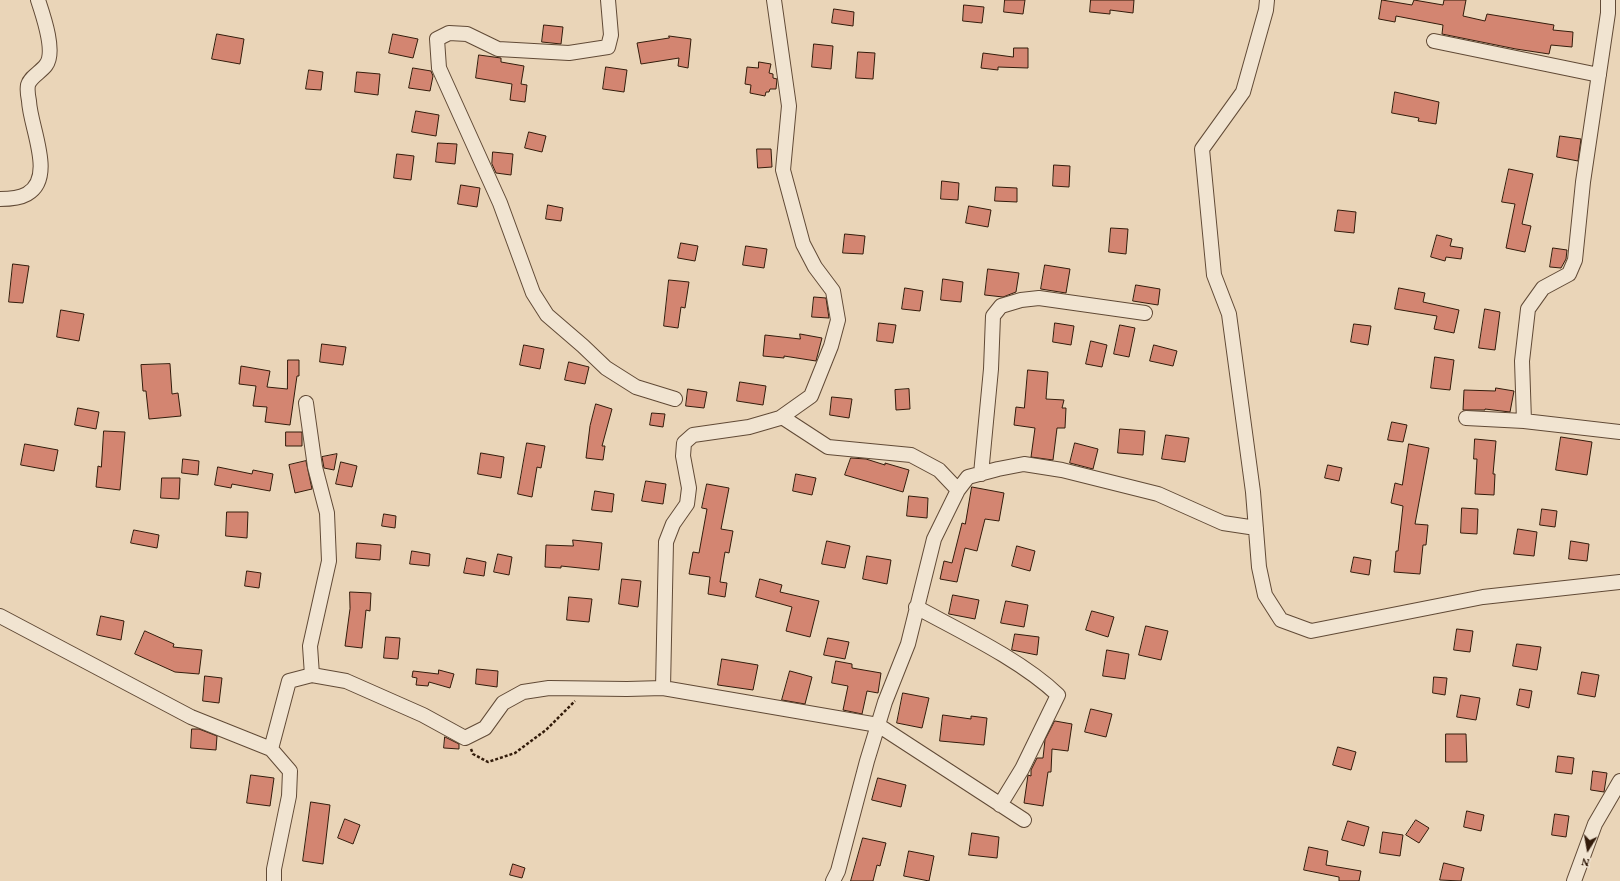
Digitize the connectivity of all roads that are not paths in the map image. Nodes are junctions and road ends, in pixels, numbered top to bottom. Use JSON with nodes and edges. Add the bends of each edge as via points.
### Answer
{"nodes":[{"id":1,"x":38,"y":0,"type":"edge"},
{"id":2,"x":608,"y":0,"type":"edge"},
{"id":3,"x":774,"y":0,"type":"edge"},
{"id":4,"x":1267,"y":0,"type":"edge"},
{"id":5,"x":1608,"y":0,"type":"edge"},
{"id":6,"x":1434,"y":41,"type":"dead end"},
{"id":7,"x":1598,"y":75,"type":"junction"},
{"id":8,"x":0,"y":199,"type":"edge"},
{"id":9,"x":1145,"y":313,"type":"dead end"},
{"id":10,"x":675,"y":399,"type":"dead end"},
{"id":11,"x":306,"y":404,"type":"dead end"},
{"id":12,"x":782,"y":417,"type":"junction"},
{"id":13,"x":1466,"y":418,"type":"dead end"},
{"id":14,"x":1524,"y":421,"type":"junction"},
{"id":15,"x":1620,"y":432,"type":"edge"},
{"id":16,"x":981,"y":474,"type":"junction"},
{"id":17,"x":958,"y":490,"type":"junction"},
{"id":18,"x":1256,"y":528,"type":"junction"},
{"id":19,"x":1620,"y":582,"type":"edge"},
{"id":20,"x":916,"y":607,"type":"junction"},
{"id":21,"x":0,"y":616,"type":"edge"},
{"id":22,"x":312,"y":675,"type":"junction"},
{"id":23,"x":663,"y":688,"type":"junction"},
{"id":24,"x":878,"y":725,"type":"junction"},
{"id":25,"x":270,"y":749,"type":"junction"},
{"id":26,"x":1620,"y":781,"type":"edge"},
{"id":27,"x":1000,"y":805,"type":"junction"},
{"id":28,"x":1024,"y":820,"type":"dead end"},
{"id":29,"x":274,"y":881,"type":"edge"},
{"id":30,"x":833,"y":881,"type":"edge"},
{"id":31,"x":1574,"y":881,"type":"edge"}],
"edges":[{"from":1,"to":8,"type":"street","via":[[47,28],[49,55],[47,64],[28,85],[29,109],[42,174],[36,188],[26,195]]},
{"from":2,"to":10,"type":"street","via":[[611,35],[608,47],[569,53],[498,49],[467,34],[449,34],[437,39],[439,68],[500,203],[533,294],[547,315],[606,368],[636,387]]},
{"from":3,"to":12,"type":"street","via":[[789,106],[783,170],[803,244],[815,268],[833,291],[838,320],[831,346],[811,396]]},
{"from":4,"to":18,"type":"street","via":[[1243,92],[1202,149],[1214,275],[1229,314]]},
{"from":5,"to":7,"type":"street"},
{"from":6,"to":7,"type":"street"},
{"from":7,"to":14,"type":"street","via":[[1575,260],[1569,274],[1542,288],[1528,309],[1522,361]]},
{"from":9,"to":16,"type":"street","via":[[1040,298],[1020,300],[1001,306],[992,316],[991,369]]},
{"from":11,"to":22,"type":"street","via":[[315,466],[327,513],[329,561],[310,646]]},
{"from":12,"to":17,"type":"street","via":[[828,447],[911,455],[939,470]]},
{"from":12,"to":23,"type":"street","via":[[749,427],[693,436],[684,443],[683,456],[689,488],[687,504],[673,524],[666,542]]},
{"from":13,"to":14,"type":"street"},
{"from":14,"to":15,"type":"street"},
{"from":16,"to":17,"type":"street","via":[[968,477]]},
{"from":16,"to":18,"type":"street","via":[[1024,464],[1062,470],[1158,494],[1224,523]]},
{"from":17,"to":20,"type":"street","via":[[934,539]]},
{"from":18,"to":19,"type":"street","via":[[1259,567],[1265,595],[1281,620],[1311,631],[1484,597]]},
{"from":20,"to":24,"type":"street","via":[[908,644]]},
{"from":20,"to":27,"type":"street","via":[[1016,663],[1058,695],[1022,769]]},
{"from":21,"to":25,"type":"street","via":[[191,718]]},
{"from":22,"to":23,"type":"street","via":[[346,681],[423,715],[464,738],[485,728],[503,703],[523,692],[549,688]]},
{"from":22,"to":25,"type":"street","via":[[289,681]]},
{"from":23,"to":24,"type":"street"},
{"from":24,"to":27,"type":"street"},
{"from":24,"to":30,"type":"street","via":[[866,761],[838,871]]},
{"from":25,"to":29,"type":"street","via":[[290,771],[289,796],[274,869]]},
{"from":26,"to":31,"type":"street","via":[[1595,824]]},
{"from":27,"to":28,"type":"street"}]}
